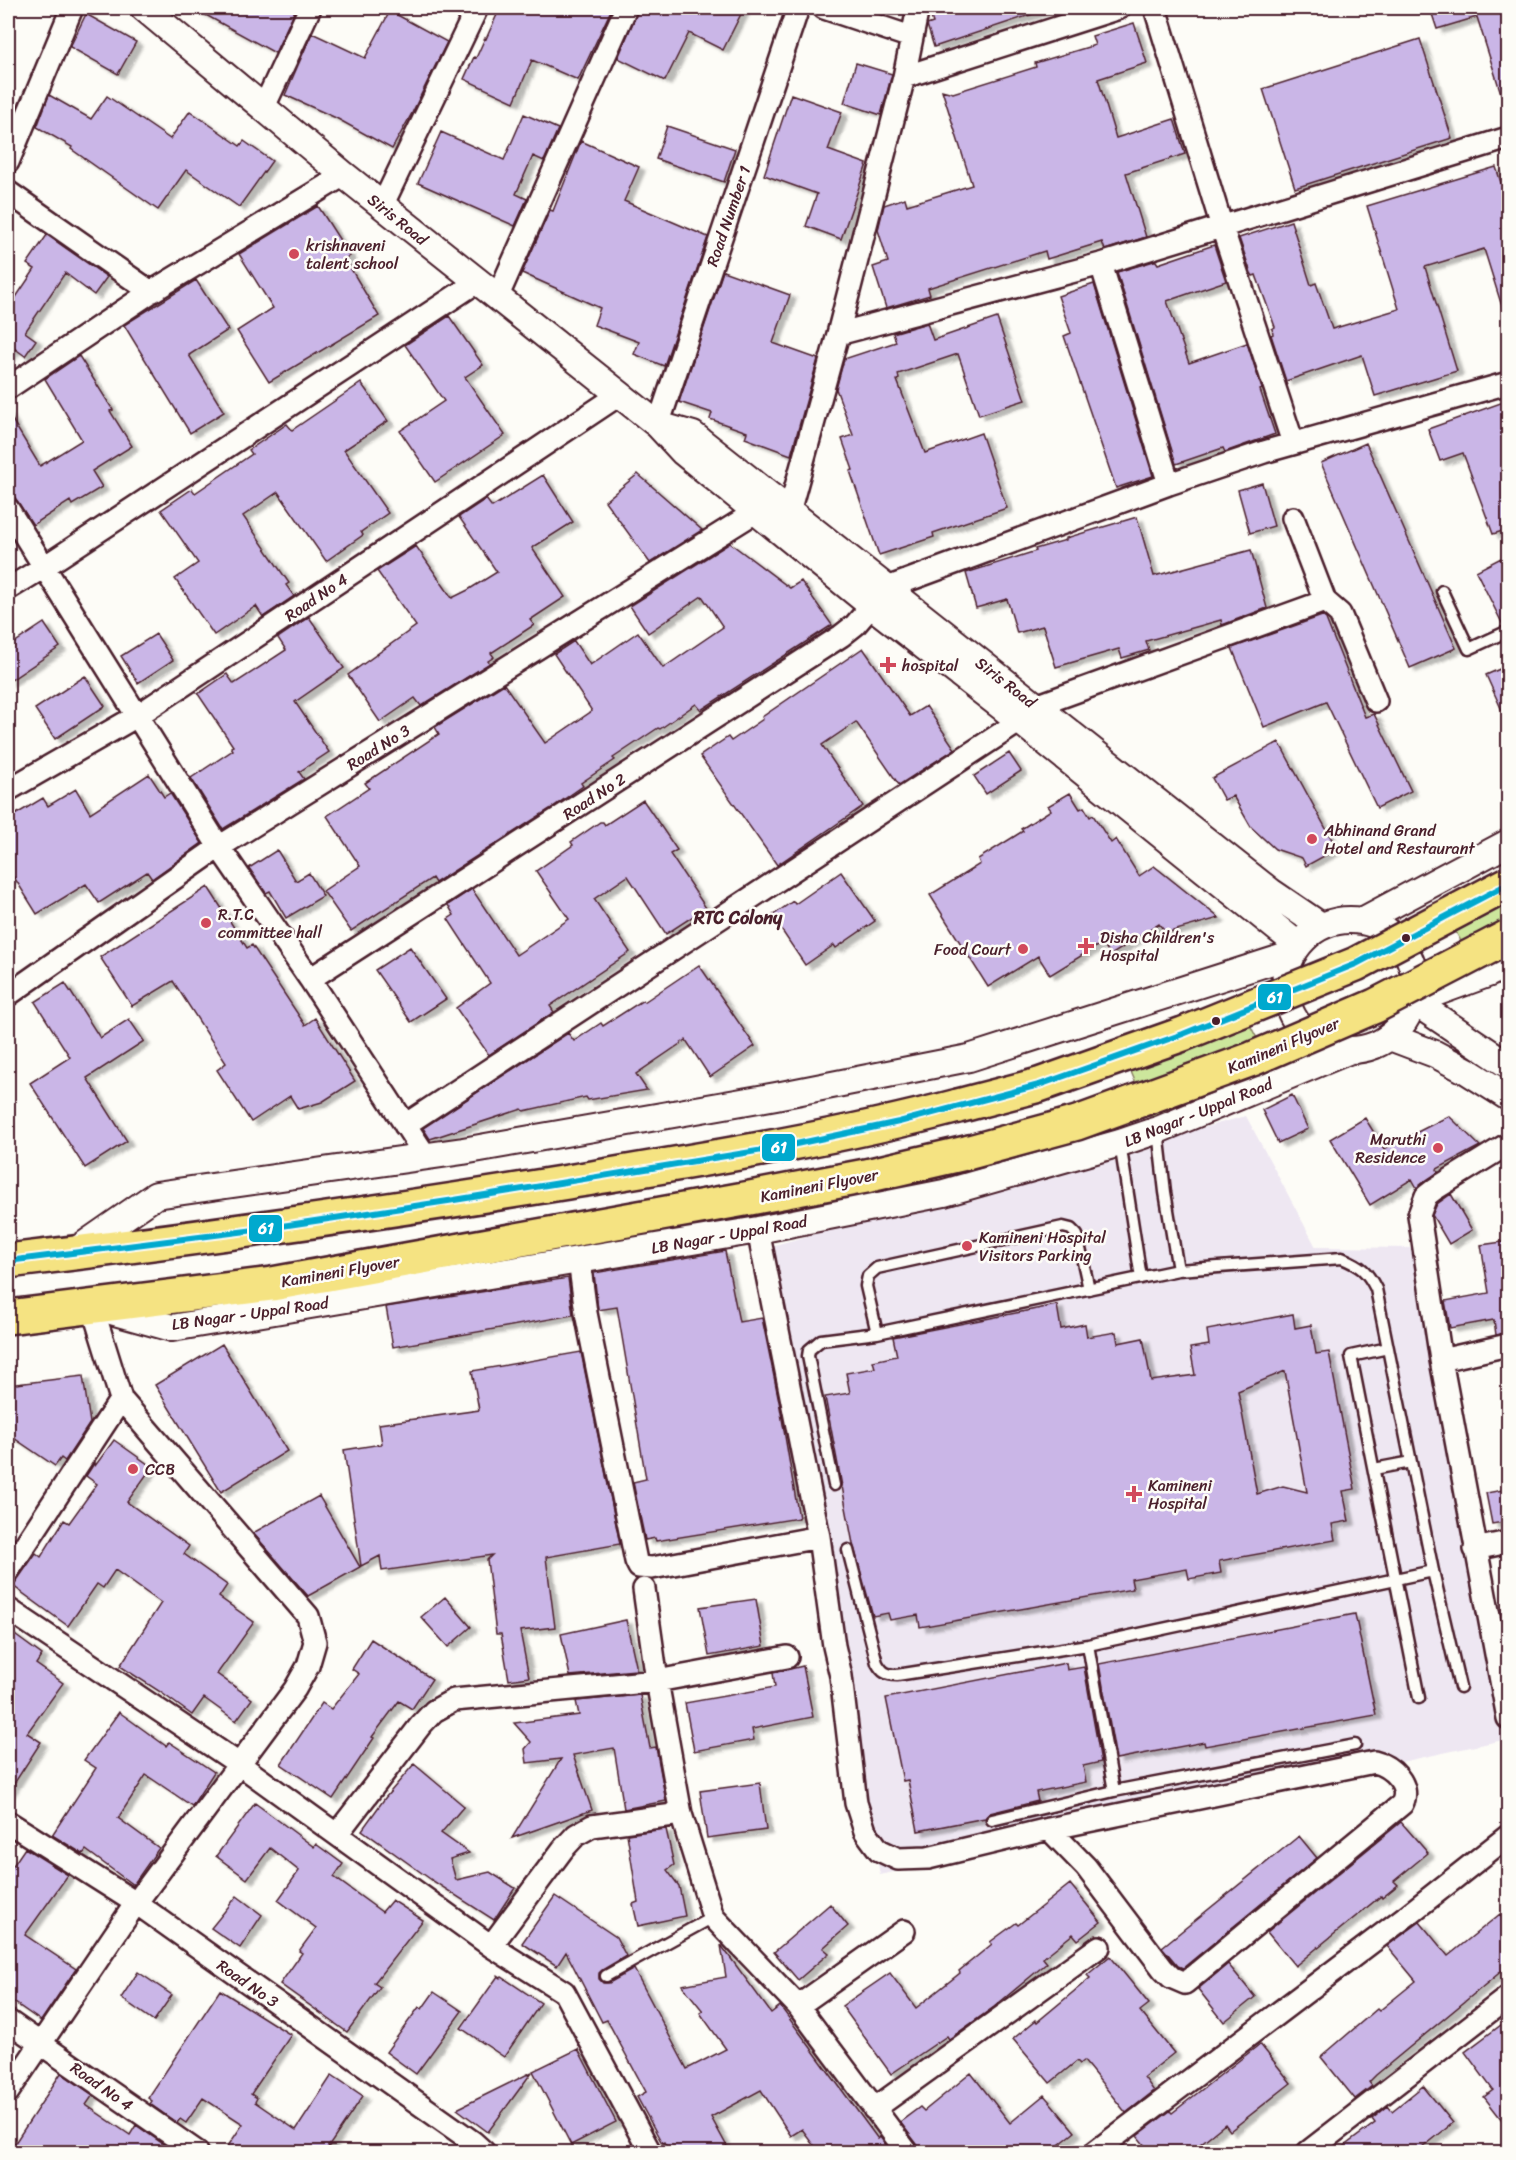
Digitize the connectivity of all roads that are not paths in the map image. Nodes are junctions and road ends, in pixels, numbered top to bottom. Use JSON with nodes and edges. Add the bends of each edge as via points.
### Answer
{"nodes":[{"id":1,"x":72,"y":8,"type":"edge"},
{"id":2,"x":144,"y":8,"type":"edge"},
{"id":3,"x":310,"y":8,"type":"edge"},
{"id":4,"x":477,"y":8,"type":"edge"},
{"id":5,"x":626,"y":8,"type":"edge"},
{"id":6,"x":798,"y":8,"type":"edge"},
{"id":7,"x":824,"y":8,"type":"edge"},
{"id":8,"x":918,"y":8,"type":"edge"},
{"id":9,"x":1119,"y":8,"type":"edge"},
{"id":10,"x":1155,"y":8,"type":"edge"},
{"id":11,"x":911,"y":37,"type":"junction"},
{"id":12,"x":904,"y":77,"type":"junction"},
{"id":13,"x":263,"y":109,"type":"junction"},
{"id":14,"x":1509,"y":138,"type":"edge"},
{"id":15,"x":8,"y":162,"type":"edge"},
{"id":16,"x":344,"y":175,"type":"junction"},
{"id":17,"x":8,"y":192,"type":"edge"},
{"id":18,"x":382,"y":206,"type":"junction"},
{"id":19,"x":1222,"y":227,"type":"junction"},
{"id":20,"x":1101,"y":264,"type":"junction"},
{"id":21,"x":477,"y":282,"type":"junction"},
{"id":22,"x":151,"y":292,"type":"junction"},
{"id":23,"x":497,"y":298,"type":"junction"},
{"id":24,"x":838,"y":334,"type":"junction"},
{"id":25,"x":1509,"y":382,"type":"edge"},
{"id":26,"x":8,"y":388,"type":"edge"},
{"id":27,"x":619,"y":395,"type":"junction"},
{"id":28,"x":658,"y":425,"type":"junction"},
{"id":29,"x":1293,"y":443,"type":"junction"},
{"id":30,"x":1169,"y":484,"type":"junction"},
{"id":31,"x":8,"y":509,"type":"edge"},
{"id":32,"x":757,"y":511,"type":"junction"},
{"id":33,"x":789,"y":512,"type":"junction"},
{"id":34,"x":1293,"y":518,"type":"dead end"},
{"id":35,"x":44,"y":567,"type":"junction"},
{"id":36,"x":8,"y":589,"type":"edge"},
{"id":37,"x":1442,"y":591,"type":"dead end"},
{"id":38,"x":879,"y":596,"type":"junction"},
{"id":39,"x":1325,"y":601,"type":"junction"},
{"id":40,"x":1509,"y":631,"type":"edge"},
{"id":41,"x":1376,"y":701,"type":"dead end"},
{"id":42,"x":1028,"y":714,"type":"junction"},
{"id":43,"x":137,"y":716,"type":"junction"},
{"id":44,"x":8,"y":790,"type":"edge"},
{"id":45,"x":1509,"y":843,"type":"edge"},
{"id":46,"x":219,"y":847,"type":"junction"},
{"id":47,"x":1509,"y":884,"type":"edge"},
{"id":48,"x":1362,"y":921,"type":"junction"},
{"id":49,"x":1321,"y":926,"type":"junction"},
{"id":50,"x":1509,"y":937,"type":"edge"},
{"id":51,"x":1295,"y":950,"type":"junction"},
{"id":52,"x":1509,"y":962,"type":"edge"},
{"id":53,"x":310,"y":979,"type":"junction"},
{"id":54,"x":8,"y":995,"type":"edge"},
{"id":55,"x":1413,"y":1001,"type":"junction"},
{"id":56,"x":1389,"y":1037,"type":"junction"},
{"id":57,"x":1348,"y":1050,"type":"junction"},
{"id":58,"x":1509,"y":1065,"type":"edge"},
{"id":59,"x":1509,"y":1097,"type":"edge"},
{"id":60,"x":405,"y":1125,"type":"junction"},
{"id":61,"x":1158,"y":1130,"type":"junction"},
{"id":62,"x":1120,"y":1143,"type":"junction"},
{"id":63,"x":1509,"y":1144,"type":"edge"},
{"id":64,"x":425,"y":1155,"type":"junction"},
{"id":65,"x":758,"y":1230,"type":"junction"},
{"id":66,"x":71,"y":1254,"type":"junction"},
{"id":67,"x":579,"y":1260,"type":"junction"},
{"id":68,"x":8,"y":1261,"type":"edge"},
{"id":69,"x":1178,"y":1270,"type":"junction"},
{"id":70,"x":1141,"y":1278,"type":"junction"},
{"id":71,"x":1089,"y":1289,"type":"junction"},
{"id":72,"x":92,"y":1306,"type":"junction"},
{"id":73,"x":8,"y":1317,"type":"edge"},
{"id":74,"x":877,"y":1333,"type":"junction"},
{"id":75,"x":1509,"y":1346,"type":"edge"},
{"id":76,"x":1388,"y":1348,"type":"junction"},
{"id":77,"x":1441,"y":1360,"type":"junction"},
{"id":78,"x":121,"y":1400,"type":"junction"},
{"id":79,"x":1411,"y":1462,"type":"junction"},
{"id":80,"x":1374,"y":1469,"type":"junction"},
{"id":81,"x":834,"y":1485,"type":"dead end"},
{"id":82,"x":819,"y":1537,"type":"junction"},
{"id":83,"x":1509,"y":1542,"type":"edge"},
{"id":84,"x":1475,"y":1549,"type":"junction"},
{"id":85,"x":848,"y":1550,"type":"dead end"},
{"id":86,"x":1433,"y":1571,"type":"junction"},
{"id":87,"x":8,"y":1572,"type":"edge"},
{"id":88,"x":1395,"y":1578,"type":"junction"},
{"id":89,"x":644,"y":1589,"type":"dead end"},
{"id":90,"x":8,"y":1610,"type":"edge"},
{"id":91,"x":1088,"y":1645,"type":"junction"},
{"id":92,"x":787,"y":1657,"type":"dead end"},
{"id":93,"x":657,"y":1681,"type":"junction"},
{"id":94,"x":1460,"y":1687,"type":"dead end"},
{"id":95,"x":1419,"y":1698,"type":"dead end"},
{"id":96,"x":1509,"y":1718,"type":"edge"},
{"id":97,"x":1355,"y":1745,"type":"dead end"},
{"id":98,"x":239,"y":1764,"type":"junction"},
{"id":99,"x":1114,"y":1791,"type":"junction"},
{"id":100,"x":681,"y":1814,"type":"junction"},
{"id":101,"x":992,"y":1820,"type":"dead end"},
{"id":102,"x":8,"y":1822,"type":"edge"},
{"id":103,"x":1049,"y":1829,"type":"junction"},
{"id":104,"x":337,"y":1834,"type":"junction"},
{"id":105,"x":1509,"y":1836,"type":"edge"},
{"id":106,"x":136,"y":1903,"type":"junction"},
{"id":107,"x":713,"y":1917,"type":"junction"},
{"id":108,"x":904,"y":1930,"type":"dead end"},
{"id":109,"x":491,"y":1946,"type":"junction"},
{"id":110,"x":1099,"y":1947,"type":"dead end"},
{"id":111,"x":606,"y":1976,"type":"dead end"},
{"id":112,"x":1509,"y":1997,"type":"edge"},
{"id":113,"x":798,"y":2006,"type":"junction"},
{"id":114,"x":8,"y":2021,"type":"edge"},
{"id":115,"x":41,"y":2044,"type":"junction"},
{"id":116,"x":8,"y":2092,"type":"edge"},
{"id":117,"x":874,"y":2109,"type":"junction"},
{"id":118,"x":197,"y":2152,"type":"edge"},
{"id":119,"x":484,"y":2152,"type":"edge"},
{"id":120,"x":650,"y":2152,"type":"edge"},
{"id":121,"x":907,"y":2152,"type":"edge"},
{"id":122,"x":1095,"y":2152,"type":"edge"},
{"id":123,"x":1308,"y":2152,"type":"edge"}],
"edges":[{"from":1,"to":15,"type":"street"},
{"from":2,"to":13,"type":"street","name":"Siris Road"},
{"from":3,"to":13,"type":"street"},
{"from":4,"to":18,"type":"street"},
{"from":5,"to":23,"type":"street"},
{"from":6,"to":28,"type":"street","name":"Road Number 1"},
{"from":7,"to":11,"type":"street"},
{"from":8,"to":11,"type":"street"},
{"from":9,"to":12,"type":"street"},
{"from":10,"to":19,"type":"street"},
{"from":11,"to":12,"type":"street"},
{"from":12,"to":24,"type":"street"},
{"from":13,"to":16,"type":"street","name":"Siris Road"},
{"from":14,"to":19,"type":"street"},
{"from":16,"to":18,"type":"street","name":"Siris Road"},
{"from":16,"to":22,"type":"street"},
{"from":17,"to":22,"type":"street"},
{"from":18,"to":21,"type":"street","name":"Siris Road"},
{"from":19,"to":20,"type":"street"},
{"from":19,"to":29,"type":"street"},
{"from":20,"to":24,"type":"street"},
{"from":20,"to":30,"type":"street"},
{"from":21,"to":23,"type":"street","name":"Siris Road"},
{"from":21,"to":35,"type":"street"},
{"from":22,"to":26,"type":"street"},
{"from":23,"to":27,"type":"street","name":"Siris Road"},
{"from":24,"to":33,"type":"street"},
{"from":25,"to":29,"type":"street"},
{"from":27,"to":28,"type":"street","name":"Siris Road"},
{"from":27,"to":43,"type":"street","name":"Road No 4"},
{"from":28,"to":32,"type":"street","name":"Siris Road","via":[[683,452]]},
{"from":28,"to":33,"type":"street","name":"Siris Road","via":[[693,435]]},
{"from":29,"to":30,"type":"street"},
{"from":30,"to":38,"type":"street"},
{"from":31,"to":35,"type":"street"},
{"from":32,"to":38,"type":"street","name":"Siris Road"},
{"from":32,"to":46,"type":"street","name":"Road No 3"},
{"from":33,"to":38,"type":"street","name":"Siris Road"},
{"from":34,"to":39,"type":"street"},
{"from":35,"to":36,"type":"street"},
{"from":35,"to":43,"type":"street"},
{"from":37,"to":40,"type":"lane","via":[[1468,649]]},
{"from":38,"to":42,"type":"street","name":"Siris Road"},
{"from":38,"to":53,"type":"street","name":"Road No 2","via":[[841,636]]},
{"from":39,"to":41,"type":"street","via":[[1340,614]]},
{"from":39,"to":42,"type":"street"},
{"from":42,"to":49,"type":"street","name":"Siris Road"},
{"from":42,"to":51,"type":"street","name":"Siris Road"},
{"from":42,"to":60,"type":"street"},
{"from":43,"to":44,"type":"street","name":"Road No 4"},
{"from":43,"to":46,"type":"street"},
{"from":45,"to":48,"type":"street"},
{"from":46,"to":53,"type":"street"},
{"from":46,"to":54,"type":"street","name":"Road No 3"},
{"from":47,"to":66,"type":"highway","bridge":true,"via":[[1356,964],[1205,1026],[1039,1084],[899,1122],[782,1147],[448,1201]]},
{"from":48,"to":49,"type":"street","via":[[1341,920]]},
{"from":48,"to":55,"type":"street","via":[[1381,928],[1404,951],[1415,979]]},
{"from":49,"to":51,"type":"street"},
{"from":50,"to":72,"type":"highway","name":"Kamineni Flyover","bridge":true,"via":[[1375,1006],[1252,1059],[1077,1123],[970,1152],[750,1198],[272,1284]]},
{"from":51,"to":57,"type":"street","via":[[1285,975],[1286,997],[1293,1018],[1307,1035],[1327,1046]]},
{"from":51,"to":64,"type":"street","via":[[969,1058],[776,1096]]},
{"from":52,"to":55,"type":"street","via":[[1490,973]]},
{"from":53,"to":60,"type":"street"},
{"from":55,"to":56,"type":"street","via":[[1405,1021]]},
{"from":55,"to":58,"type":"street"},
{"from":56,"to":57,"type":"street","via":[[1370,1047]]},
{"from":56,"to":59,"type":"street","via":[[1435,1054]]},
{"from":57,"to":61,"type":"street","name":"LB Nagar - Uppal Road"},
{"from":60,"to":64,"type":"street"},
{"from":61,"to":62,"type":"street","name":"LB Nagar - Uppal Road"},
{"from":61,"to":69,"type":"lane"},
{"from":62,"to":65,"type":"street","name":"LB Nagar - Uppal Road","via":[[944,1193]]},
{"from":62,"to":70,"type":"lane"},
{"from":63,"to":77,"type":"street","via":[[1435,1189],[1421,1207],[1419,1215]]},
{"from":64,"to":66,"type":"street","via":[[156,1195]]},
{"from":65,"to":67,"type":"street","name":"LB Nagar - Uppal Road"},
{"from":65,"to":82,"type":"street"},
{"from":66,"to":68,"type":"highway"},
{"from":67,"to":72,"type":"street","name":"LB Nagar - Uppal Road","via":[[172,1328]]},
{"from":67,"to":82,"type":"street","via":[[639,1567],[652,1568]]},
{"from":69,"to":70,"type":"lane"},
{"from":69,"to":76,"type":"lane","via":[[1342,1258],[1368,1274],[1376,1289]]},
{"from":70,"to":71,"type":"lane"},
{"from":71,"to":74,"type":"lane"},
{"from":71,"to":74,"type":"lane","via":[[1077,1235],[1063,1227],[877,1268],[867,1276],[866,1286]]},
{"from":72,"to":73,"type":"highway","name":"Kamineni Flyover"},
{"from":72,"to":78,"type":"street"},
{"from":74,"to":81,"type":"lane","via":[[821,1340],[808,1356]]},
{"from":75,"to":77,"type":"street"},
{"from":76,"to":79,"type":"lane"},
{"from":76,"to":80,"type":"lane","via":[[1351,1356]]},
{"from":77,"to":84,"type":"street"},
{"from":78,"to":87,"type":"street"},
{"from":78,"to":98,"type":"street","via":[[308,1616],[315,1642],[308,1666]]},
{"from":79,"to":80,"type":"lane"},
{"from":79,"to":86,"type":"lane"},
{"from":80,"to":88,"type":"lane"},
{"from":82,"to":103,"type":"street","via":[[856,1803],[865,1831],[879,1850],[898,1859],[928,1858]]},
{"from":83,"to":84,"type":"street"},
{"from":84,"to":96,"type":"street"},
{"from":85,"to":91,"type":"lane","via":[[877,1663],[887,1675]]},
{"from":86,"to":88,"type":"lane"},
{"from":86,"to":94,"type":"lane"},
{"from":88,"to":91,"type":"lane"},
{"from":88,"to":95,"type":"lane"},
{"from":89,"to":93,"type":"street"},
{"from":90,"to":98,"type":"street"},
{"from":91,"to":99,"type":"lane"},
{"from":92,"to":93,"type":"street"},
{"from":93,"to":100,"type":"street"},
{"from":93,"to":104,"type":"street","via":[[454,1700],[434,1711],[420,1726]]},
{"from":97,"to":99,"type":"lane"},
{"from":98,"to":104,"type":"street"},
{"from":98,"to":106,"type":"street"},
{"from":99,"to":101,"type":"lane"},
{"from":100,"to":107,"type":"street"},
{"from":100,"to":109,"type":"street","via":[[592,1826],[576,1834]]},
{"from":102,"to":106,"type":"street","name":"Road No 3"},
{"from":103,"to":103,"type":"street","via":[[1374,1762],[1395,1774],[1405,1794],[1402,1804],[1185,1983],[1163,1969],[1086,1867]]},
{"from":104,"to":109,"type":"street"},
{"from":105,"to":122,"type":"street"},
{"from":106,"to":115,"type":"street"},
{"from":106,"to":119,"type":"street","name":"Road No 3"},
{"from":107,"to":111,"type":"lane"},
{"from":107,"to":113,"type":"street"},
{"from":108,"to":113,"type":"street"},
{"from":109,"to":120,"type":"street","via":[[564,1992]]},
{"from":110,"to":117,"type":"street"},
{"from":112,"to":123,"type":"street"},
{"from":113,"to":117,"type":"street"},
{"from":114,"to":115,"type":"street","name":"Road No 4"},
{"from":115,"to":116,"type":"street"},
{"from":115,"to":118,"type":"street","name":"Road No 4"},
{"from":117,"to":121,"type":"street"}]}
